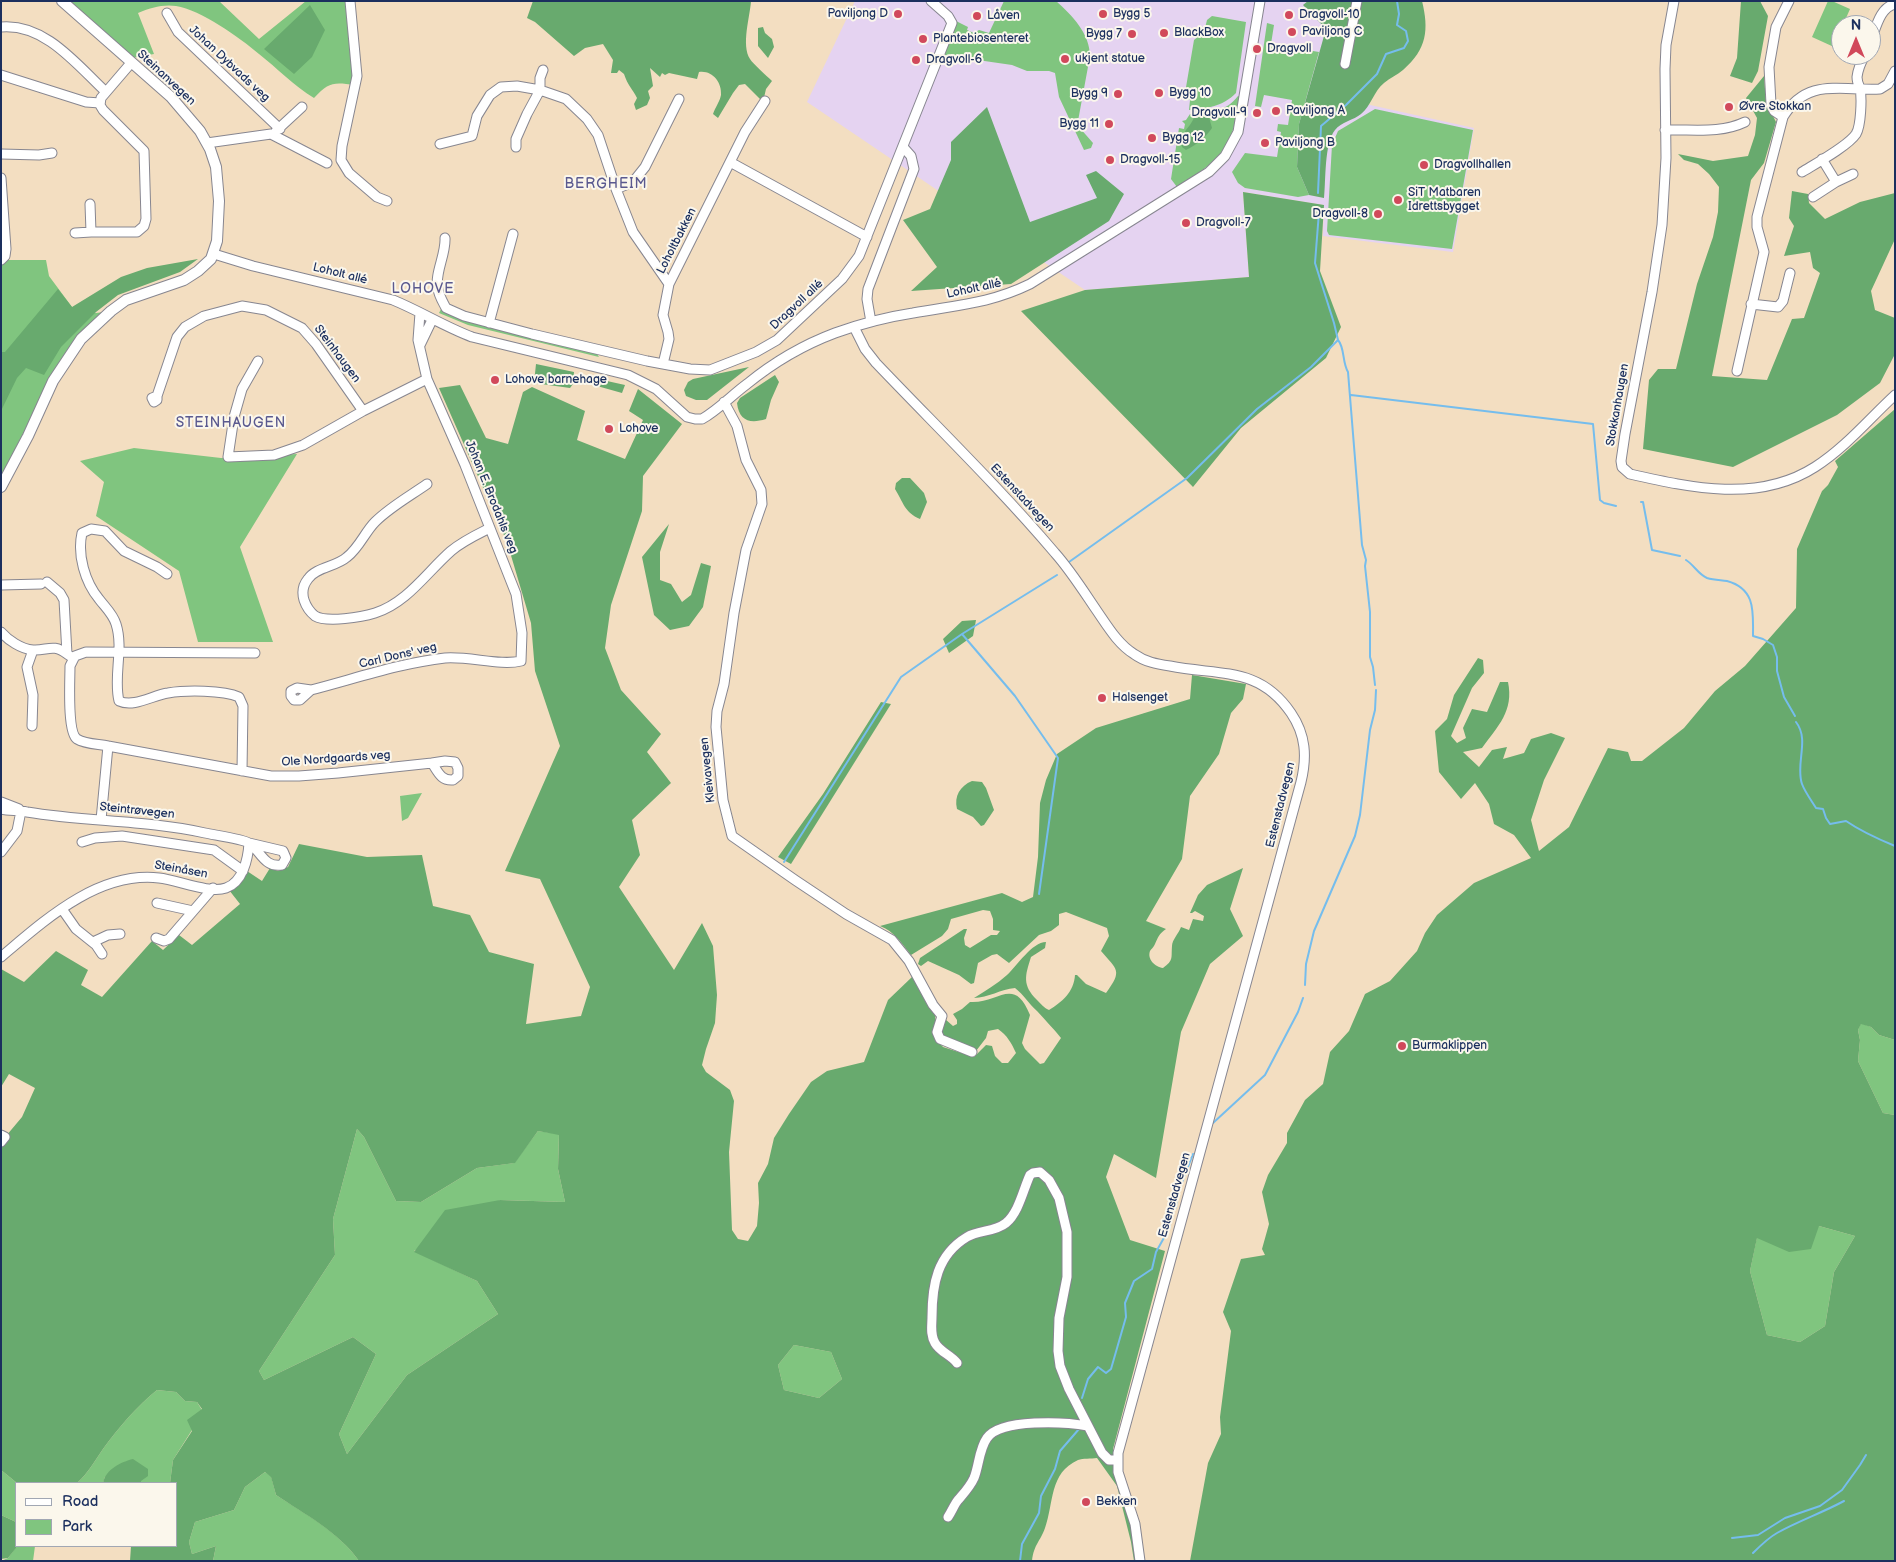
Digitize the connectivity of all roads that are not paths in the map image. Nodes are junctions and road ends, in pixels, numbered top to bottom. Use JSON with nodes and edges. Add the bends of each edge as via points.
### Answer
{"nodes":[{"id":1,"x":62,"y":1,"type":"edge"},
{"id":2,"x":350,"y":1,"type":"edge"},
{"id":3,"x":931,"y":1,"type":"edge"},
{"id":4,"x":1260,"y":1,"type":"edge"},
{"id":5,"x":1357,"y":1,"type":"edge"},
{"id":6,"x":1674,"y":1,"type":"edge"},
{"id":7,"x":1789,"y":1,"type":"edge"},
{"id":8,"x":1895,"y":4,"type":"edge"},
{"id":9,"x":167,"y":13,"type":"dead end"},
{"id":10,"x":1881,"y":17,"type":"edge"},
{"id":11,"x":1,"y":27,"type":"edge"},
{"id":12,"x":131,"y":63,"type":"junction"},
{"id":13,"x":1344,"y":64,"type":"dead end"},
{"id":14,"x":1861,"y":65,"type":"edge"},
{"id":15,"x":543,"y":70,"type":"dead end"},
{"id":16,"x":1895,"y":71,"type":"edge"},
{"id":17,"x":1,"y":75,"type":"edge"},
{"id":18,"x":1860,"y":89,"type":"junction"},
{"id":19,"x":540,"y":90,"type":"junction"},
{"id":20,"x":106,"y":92,"type":"junction"},
{"id":21,"x":679,"y":99,"type":"dead end"},
{"id":22,"x":765,"y":101,"type":"dead end"},
{"id":23,"x":100,"y":103,"type":"junction"},
{"id":24,"x":302,"y":107,"type":"dead end"},
{"id":25,"x":1783,"y":118,"type":"junction"},
{"id":26,"x":1745,"y":122,"type":"dead end"},
{"id":27,"x":280,"y":129,"type":"junction"},
{"id":28,"x":1665,"y":130,"type":"junction"},
{"id":29,"x":271,"y":134,"type":"junction"},
{"id":30,"x":207,"y":143,"type":"junction"},
{"id":31,"x":440,"y":144,"type":"dead end"},
{"id":32,"x":516,"y":147,"type":"dead end"},
{"id":33,"x":903,"y":147,"type":"junction"},
{"id":34,"x":52,"y":153,"type":"dead end"},
{"id":35,"x":1,"y":154,"type":"edge"},
{"id":36,"x":1822,"y":159,"type":"junction"},
{"id":37,"x":730,"y":162,"type":"junction"},
{"id":38,"x":327,"y":163,"type":"dead end"},
{"id":39,"x":1802,"y":172,"type":"dead end"},
{"id":40,"x":1853,"y":174,"type":"dead end"},
{"id":41,"x":1,"y":178,"type":"edge"},
{"id":42,"x":1836,"y":182,"type":"junction"},
{"id":43,"x":616,"y":189,"type":"junction"},
{"id":44,"x":1813,"y":197,"type":"dead end"},
{"id":45,"x":387,"y":201,"type":"dead end"},
{"id":46,"x":90,"y":204,"type":"dead end"},
{"id":47,"x":91,"y":232,"type":"junction"},
{"id":48,"x":74,"y":233,"type":"dead end"},
{"id":49,"x":513,"y":234,"type":"dead end"},
{"id":50,"x":867,"y":237,"type":"junction"},
{"id":51,"x":444,"y":238,"type":"dead end"},
{"id":52,"x":214,"y":254,"type":"junction"},
{"id":53,"x":1,"y":260,"type":"edge"},
{"id":54,"x":1790,"y":273,"type":"dead end"},
{"id":55,"x":669,"y":284,"type":"junction"},
{"id":56,"x":1752,"y":304,"type":"junction"},
{"id":57,"x":420,"y":313,"type":"junction"},
{"id":58,"x":432,"y":320,"type":"junction"},
{"id":59,"x":872,"y":322,"type":"junction"},
{"id":60,"x":489,"y":323,"type":"junction"},
{"id":61,"x":854,"y":327,"type":"junction"},
{"id":62,"x":420,"y":345,"type":"junction"},
{"id":63,"x":605,"y":351,"type":"junction"},
{"id":64,"x":258,"y":361,"type":"dead end"},
{"id":65,"x":663,"y":364,"type":"junction"},
{"id":66,"x":601,"y":368,"type":"junction"},
{"id":67,"x":1737,"y":371,"type":"dead end"},
{"id":68,"x":427,"y":379,"type":"junction"},
{"id":69,"x":156,"y":396,"type":"dead end"},
{"id":70,"x":1895,"y":396,"type":"edge"},
{"id":71,"x":724,"y":402,"type":"junction"},
{"id":72,"x":363,"y":411,"type":"junction"},
{"id":73,"x":428,"y":484,"type":"dead end"},
{"id":74,"x":1,"y":487,"type":"edge"},
{"id":75,"x":490,"y":528,"type":"junction"},
{"id":76,"x":167,"y":574,"type":"dead end"},
{"id":77,"x":1,"y":585,"type":"edge"},
{"id":78,"x":1,"y":632,"type":"edge"},
{"id":79,"x":33,"y":650,"type":"junction"},
{"id":80,"x":118,"y":651,"type":"junction"},
{"id":81,"x":255,"y":653,"type":"dead end"},
{"id":82,"x":70,"y":656,"type":"junction"},
{"id":83,"x":521,"y":661,"type":"joint"},
{"id":84,"x":311,"y":690,"type":"dead end"},
{"id":85,"x":32,"y":726,"type":"dead end"},
{"id":86,"x":108,"y":746,"type":"junction"},
{"id":87,"x":432,"y":763,"type":"dead end"},
{"id":88,"x":242,"y":771,"type":"junction"},
{"id":89,"x":1,"y":802,"type":"edge"},
{"id":90,"x":1,"y":809,"type":"edge"},
{"id":91,"x":21,"y":811,"type":"junction"},
{"id":92,"x":101,"y":820,"type":"junction"},
{"id":93,"x":82,"y":842,"type":"dead end"},
{"id":94,"x":1,"y":852,"type":"edge"},
{"id":95,"x":243,"y":871,"type":"junction"},
{"id":96,"x":213,"y":888,"type":"junction"},
{"id":97,"x":157,"y":903,"type":"dead end"},
{"id":98,"x":62,"y":909,"type":"junction"},
{"id":99,"x":193,"y":911,"type":"junction"},
{"id":100,"x":120,"y":934,"type":"dead end"},
{"id":101,"x":156,"y":938,"type":"dead end"},
{"id":102,"x":93,"y":942,"type":"junction"},
{"id":103,"x":102,"y":954,"type":"dead end"},
{"id":104,"x":1,"y":957,"type":"edge"},
{"id":105,"x":972,"y":1052,"type":"dead end"},
{"id":106,"x":1,"y":1135,"type":"edge"},
{"id":107,"x":1,"y":1142,"type":"edge"},
{"id":108,"x":957,"y":1363,"type":"dead end"},
{"id":109,"x":1088,"y":1426,"type":"junction"},
{"id":110,"x":1117,"y":1460,"type":"junction"},
{"id":111,"x":948,"y":1517,"type":"dead end"},
{"id":112,"x":1140,"y":1561,"type":"edge"}],
"edges":[{"from":1,"to":12,"type":"main road","name":"Steinanvegen"},
{"from":2,"to":45,"type":"street","via":[[357,76],[342,160],[349,173],[377,198]]},
{"from":3,"to":33,"type":"street","name":"Dragvoll allé","via":[[952,23]]},
{"from":4,"to":59,"type":"street","name":"Loholt allé","via":[[1240,126],[1233,143],[1217,165],[1010,294],[989,301]]},
{"from":5,"to":13,"type":"street"},
{"from":6,"to":28,"type":"street","name":"Stokkanhaugen","via":[[1666,44]]},
{"from":7,"to":25,"type":"street","via":[[1776,27],[1769,67],[1771,104]]},
{"from":8,"to":10,"type":"street","via":[[1889,6]]},
{"from":9,"to":27,"type":"street","name":"Johan Dybvads veg","via":[[178,32]]},
{"from":11,"to":20,"type":"street","via":[[25,29],[42,36]]},
{"from":12,"to":20,"type":"street"},
{"from":12,"to":30,"type":"main road","name":"Steinanvegen","via":[[183,110]]},
{"from":14,"to":18,"type":"street","via":[[1857,81]]},
{"from":15,"to":19,"type":"street"},
{"from":16,"to":18,"type":"street","via":[[1883,88]]},
{"from":17,"to":23,"type":"street","via":[[86,102]]},
{"from":18,"to":25,"type":"street","via":[[1818,89],[1810,92],[1795,101]]},
{"from":18,"to":36,"type":"street","via":[[1860,121],[1856,133]]},
{"from":19,"to":31,"type":"street","via":[[502,87],[490,95],[477,116],[472,136]]},
{"from":19,"to":32,"type":"street","via":[[516,139]]},
{"from":19,"to":43,"type":"street","via":[[566,99],[598,134]]},
{"from":20,"to":23,"type":"street"},
{"from":21,"to":43,"type":"street","via":[[645,167],[633,182]]},
{"from":22,"to":37,"type":"street","name":"Loholtbakken","via":[[744,132]]},
{"from":23,"to":47,"type":"street","via":[[103,110],[144,151],[146,219],[137,232]]},
{"from":24,"to":27,"type":"street"},
{"from":25,"to":56,"type":"street","via":[[1757,218],[1764,252]]},
{"from":26,"to":28,"type":"street","via":[[1707,131]]},
{"from":27,"to":29,"type":"street"},
{"from":28,"to":70,"type":"street","name":"Stokkanhaugen","via":[[1662,225],[1625,434],[1621,460],[1623,469],[1644,477],[1725,490],[1781,483],[1801,475],[1829,456]]},
{"from":29,"to":30,"type":"street"},
{"from":29,"to":38,"type":"street"},
{"from":30,"to":52,"type":"main road","name":"Steinanvegen","via":[[216,167],[218,188],[218,231]]},
{"from":33,"to":50,"type":"street","name":"Dragvoll allé"},
{"from":33,"to":59,"type":"street","via":[[911,156],[914,170],[868,289]]},
{"from":34,"to":35,"type":"street"},
{"from":36,"to":39,"type":"street"},
{"from":36,"to":42,"type":"street"},
{"from":37,"to":50,"type":"street"},
{"from":37,"to":55,"type":"street","name":"Loholtbakken"},
{"from":40,"to":42,"type":"street"},
{"from":41,"to":53,"type":"street","via":[[6,249]]},
{"from":42,"to":44,"type":"street"},
{"from":43,"to":55,"type":"street","via":[[633,232]]},
{"from":46,"to":47,"type":"street"},
{"from":47,"to":48,"type":"street"},
{"from":49,"to":60,"type":"street"},
{"from":50,"to":65,"type":"street","name":"Dragvoll allé","via":[[849,272],[774,343],[710,370]]},
{"from":51,"to":60,"type":"street","via":[[446,249],[437,288],[446,308]]},
{"from":52,"to":57,"type":"street","name":"Loholt allé","via":[[393,300]]},
{"from":52,"to":74,"type":"main road","via":[[204,267],[184,280],[134,296],[118,305],[81,339],[53,381]]},
{"from":54,"to":56,"type":"street","via":[[1783,301],[1778,307]]},
{"from":55,"to":65,"type":"street","name":"Loholtbakken","via":[[663,315],[669,339]]},
{"from":56,"to":67,"type":"street"},
{"from":57,"to":58,"type":"street","name":"Loholt allé"},
{"from":57,"to":62,"type":"street","name":"Johan E. Brodahls veg"},
{"from":58,"to":62,"type":"street"},
{"from":58,"to":66,"type":"street","name":"Loholt allé","via":[[472,337]]},
{"from":59,"to":61,"type":"street","name":"Loholt allé"},
{"from":60,"to":63,"type":"street"},
{"from":61,"to":71,"type":"street","name":"Loholt allé","via":[[795,351]]},
{"from":61,"to":110,"type":"street","name":"Estenstadvegen","via":[[876,363],[1055,553],[1128,650],[1146,661],[1241,676],[1264,685],[1284,704],[1298,725],[1304,742],[1301,782]]},
{"from":62,"to":68,"type":"street","name":"Johan E. Brodahls veg"},
{"from":63,"to":65,"type":"street","name":"Dragvoll allé"},
{"from":63,"to":66,"type":"street"},
{"from":64,"to":72,"type":"street","via":[[242,389],[228,457],[274,455],[303,445]]},
{"from":66,"to":71,"type":"street","name":"Loholt allé","via":[[647,384],[691,419],[702,419]]},
{"from":68,"to":72,"type":"street"},
{"from":68,"to":75,"type":"street","name":"Johan E. Brodahls veg"},
{"from":69,"to":72,"type":"street","name":"Steinhaugen","via":[[177,338],[185,327],[204,316],[242,306],[266,310],[302,328]]},
{"from":71,"to":105,"type":"street","name":"Kleivavegen","via":[[737,426],[746,460],[761,490],[762,504],[746,550],[717,710],[722,800],[732,836],[846,914],[892,940],[909,961],[942,1016],[937,1032],[940,1039]]},
{"from":73,"to":75,"type":"street","via":[[375,522],[349,556],[309,577],[303,593],[311,612],[318,617],[337,618],[384,610],[408,593],[458,546]]},
{"from":75,"to":83,"type":"street","name":"Johan E. Brodahls veg","via":[[519,605]]},
{"from":76,"to":80,"type":"street","via":[[124,551],[105,531],[91,529],[82,534],[84,573],[114,618]]},
{"from":77,"to":82,"type":"street","name":"Ole Nordgaards veg","via":[[44,583],[60,593],[64,600]]},
{"from":78,"to":79,"type":"street","via":[[12,642]]},
{"from":79,"to":82,"type":"street","via":[[55,648]]},
{"from":79,"to":85,"type":"street","via":[[27,667],[33,695]]},
{"from":80,"to":81,"type":"street"},
{"from":80,"to":82,"type":"street","via":[[82,652]]},
{"from":80,"to":88,"type":"street","via":[[118,699],[122,703],[176,692],[231,695],[241,699]]},
{"from":82,"to":86,"type":"street","name":"Ole Nordgaards veg","via":[[72,734],[81,741]]},
{"from":83,"to":84,"type":"street","name":"Carl Dons' veg","via":[[508,663],[445,658]]},
{"from":86,"to":88,"type":"street","name":"Ole Nordgaards veg"},
{"from":86,"to":92,"type":"street"},
{"from":87,"to":88,"type":"street","name":"Ole Nordgaards veg","via":[[299,776]]},
{"from":89,"to":91,"type":"street","name":"Steintrøvegen"},
{"from":90,"to":91,"type":"street","name":"Steintrøvegen"},
{"from":91,"to":92,"type":"street","name":"Steintrøvegen"},
{"from":91,"to":94,"type":"street","via":[[17,831]]},
{"from":92,"to":95,"type":"street","name":"Steintrøvegen","via":[[172,827],[249,843]]},
{"from":93,"to":95,"type":"street","name":"Steinåsen","via":[[122,836],[214,850]]},
{"from":95,"to":96,"type":"street","name":"Steinåsen","via":[[229,886]]},
{"from":96,"to":98,"type":"street","name":"Steinåsen","via":[[148,876],[121,879],[97,887]]},
{"from":96,"to":99,"type":"street","name":"Steinåsen"},
{"from":97,"to":99,"type":"street"},
{"from":98,"to":102,"type":"street","via":[[76,928]]},
{"from":98,"to":104,"type":"street","name":"Steinåsen"},
{"from":99,"to":101,"type":"street","name":"Steinåsen","via":[[169,938],[164,941]]},
{"from":100,"to":102,"type":"street","via":[[108,934]]},
{"from":102,"to":103,"type":"street"},
{"from":106,"to":107,"type":"street","via":[[4,1138]]},
{"from":108,"to":109,"type":"street","via":[[936,1345],[932,1336],[932,1298],[939,1269],[962,1241],[1005,1224],[1015,1210],[1030,1175],[1040,1172],[1050,1180],[1059,1198],[1067,1232],[1067,1277],[1059,1318],[1058,1358]]},
{"from":109,"to":110,"type":"street","via":[[1105,1457]]},
{"from":109,"to":111,"type":"street","via":[[1031,1424],[993,1432],[985,1442],[969,1487]]},
{"from":110,"to":112,"type":"street","name":"Estenstadvegen","via":[[1136,1527]]}]}
